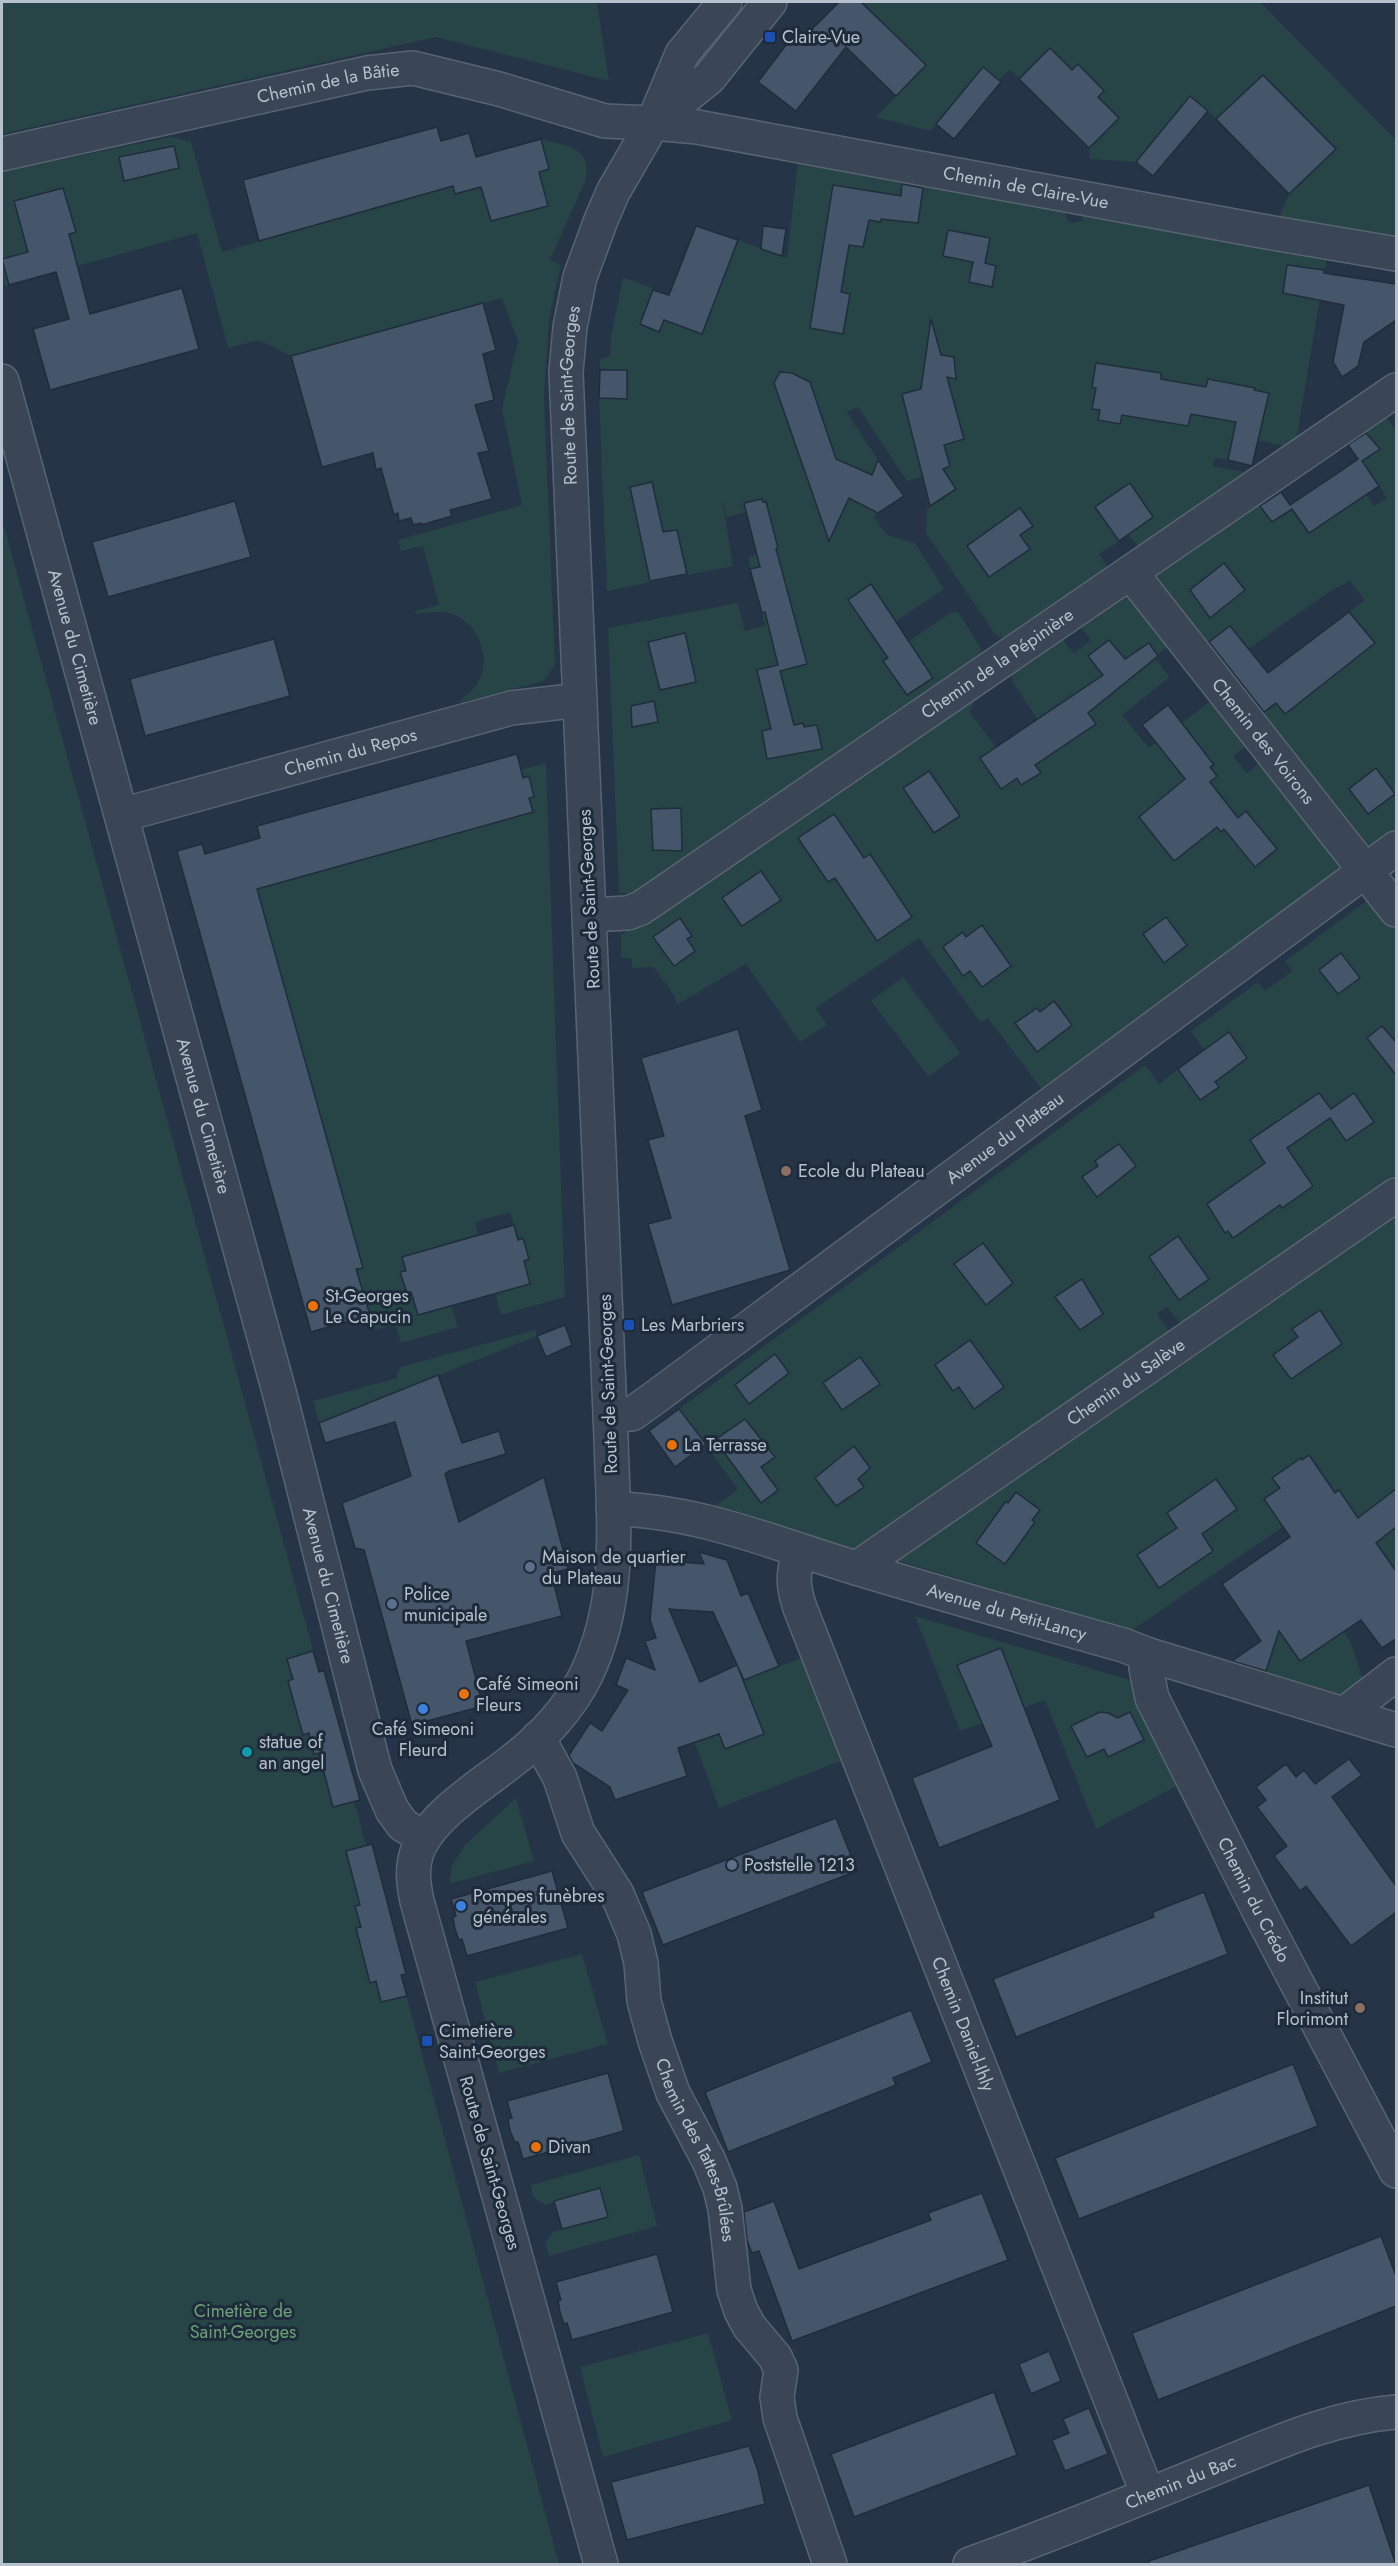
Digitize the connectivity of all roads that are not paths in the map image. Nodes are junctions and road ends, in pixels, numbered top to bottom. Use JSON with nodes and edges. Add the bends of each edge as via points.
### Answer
{"nodes":[{"id":1,"x":725,"y":2,"type":"edge"},
{"id":2,"x":770,"y":2,"type":"edge"},
{"id":3,"x":653,"y":123,"type":"junction"},
{"id":4,"x":2,"y":154,"type":"edge"},
{"id":5,"x":1396,"y":254,"type":"edge"},
{"id":6,"x":2,"y":381,"type":"edge"},
{"id":7,"x":1396,"y":390,"type":"edge"},
{"id":8,"x":1131,"y":573,"type":"junction"},
{"id":9,"x":580,"y":700,"type":"junction"},
{"id":10,"x":122,"y":815,"type":"junction"},
{"id":11,"x":1396,"y":848,"type":"edge"},
{"id":12,"x":1366,"y":871,"type":"junction"},
{"id":13,"x":1396,"y":910,"type":"edge"},
{"id":14,"x":590,"y":915,"type":"junction"},
{"id":15,"x":1396,"y":1195,"type":"edge"},
{"id":16,"x":610,"y":1415,"type":"junction"},
{"id":17,"x":613,"y":1509,"type":"junction"},
{"id":18,"x":799,"y":1550,"type":"junction"},
{"id":19,"x":857,"y":1568,"type":"junction"},
{"id":20,"x":1149,"y":1655,"type":"junction"},
{"id":21,"x":1396,"y":1674,"type":"edge"},
{"id":22,"x":1344,"y":1714,"type":"junction"},
{"id":23,"x":1396,"y":1730,"type":"edge"},
{"id":24,"x":538,"y":1738,"type":"junction"},
{"id":25,"x":424,"y":1838,"type":"junction"},
{"id":26,"x":1396,"y":2171,"type":"edge"},
{"id":27,"x":1396,"y":2412,"type":"edge"},
{"id":28,"x":1148,"y":2495,"type":"junction"},
{"id":29,"x":601,"y":2565,"type":"edge"},
{"id":30,"x":830,"y":2565,"type":"edge"},
{"id":31,"x":970,"y":2565,"type":"edge"}],
"edges":[{"from":1,"to":3,"type":"street","name":"Route de Saint-Georges","via":[[682,54]]},
{"from":2,"to":3,"type":"street","name":"Route de Saint-Georges","via":[[710,78]]},
{"from":3,"to":4,"type":"street","name":"Chemin de la Bâtie","via":[[605,122],[499,89],[413,68],[367,73]]},
{"from":3,"to":5,"type":"street","name":"Chemin de Claire-Vue","via":[[697,127]]},
{"from":3,"to":9,"type":"street","name":"Route de Saint-Georges","via":[[601,220],[580,277],[570,327],[566,394]]},
{"from":6,"to":10,"type":"street","name":"Avenue du Cimetière"},
{"from":7,"to":8,"type":"street","name":"Chemin de la Pépinière"},
{"from":8,"to":12,"type":"street","name":"Chemin des Voirons"},
{"from":8,"to":14,"type":"street","name":"Chemin de la Pépinière","via":[[640,908],[628,913]]},
{"from":9,"to":10,"type":"street","name":"Chemin du Repos","via":[[512,708]]},
{"from":9,"to":14,"type":"street","name":"Route de Saint-Georges"},
{"from":10,"to":25,"type":"street","name":"Avenue du Cimetière","via":[[280,1395],[375,1770],[392,1810],[403,1825]]},
{"from":11,"to":12,"type":"street","name":"Avenue du Plateau"},
{"from":12,"to":13,"type":"street","name":"Chemin des Voirons"},
{"from":12,"to":16,"type":"street","name":"Avenue du Plateau","via":[[632,1414]]},
{"from":14,"to":16,"type":"street","name":"Route de Saint-Georges"},
{"from":15,"to":19,"type":"street","name":"Chemin du Salève"},
{"from":16,"to":17,"type":"street","name":"Route de Saint-Georges"},
{"from":17,"to":18,"type":"street","name":"Avenue du Petit-Lancy","via":[[635,1509],[735,1528]]},
{"from":17,"to":24,"type":"street","name":"Route de Saint-Georges","via":[[614,1575],[604,1630],[585,1678]]},
{"from":18,"to":19,"type":"street","name":"Avenue du Petit-Lancy"},
{"from":18,"to":28,"type":"street","name":"Chemin Daniel-Ihly","via":[[792,1575],[800,1608]]},
{"from":19,"to":20,"type":"street","name":"Avenue du Petit-Lancy"},
{"from":20,"to":22,"type":"street","name":"Avenue du Petit-Lancy"},
{"from":20,"to":26,"type":"street","name":"Chemin du Crédo","via":[[1146,1668],[1152,1698],[1261,1916]]},
{"from":21,"to":22,"type":"street"},
{"from":22,"to":23,"type":"street","name":"Avenue du Petit-Lancy"},
{"from":24,"to":25,"type":"street","name":"Route de Saint-Georges","via":[[453,1807]]},
{"from":24,"to":30,"type":"street","name":"Chemin des Tattes-Brûlées","via":[[561,1778],[578,1833],[617,1894],[634,1934],[655,2041],[673,2092],[720,2188],[734,2290],[741,2312],[781,2370],[777,2397],[780,2418]]},
{"from":25,"to":29,"type":"street","name":"Route de Saint-Georges","via":[[413,1867],[417,1901]]},
{"from":27,"to":28,"type":"street","name":"Chemin du Bac","via":[[1329,2424]]},
{"from":28,"to":31,"type":"street","name":"Chemin du Bac"}]}
